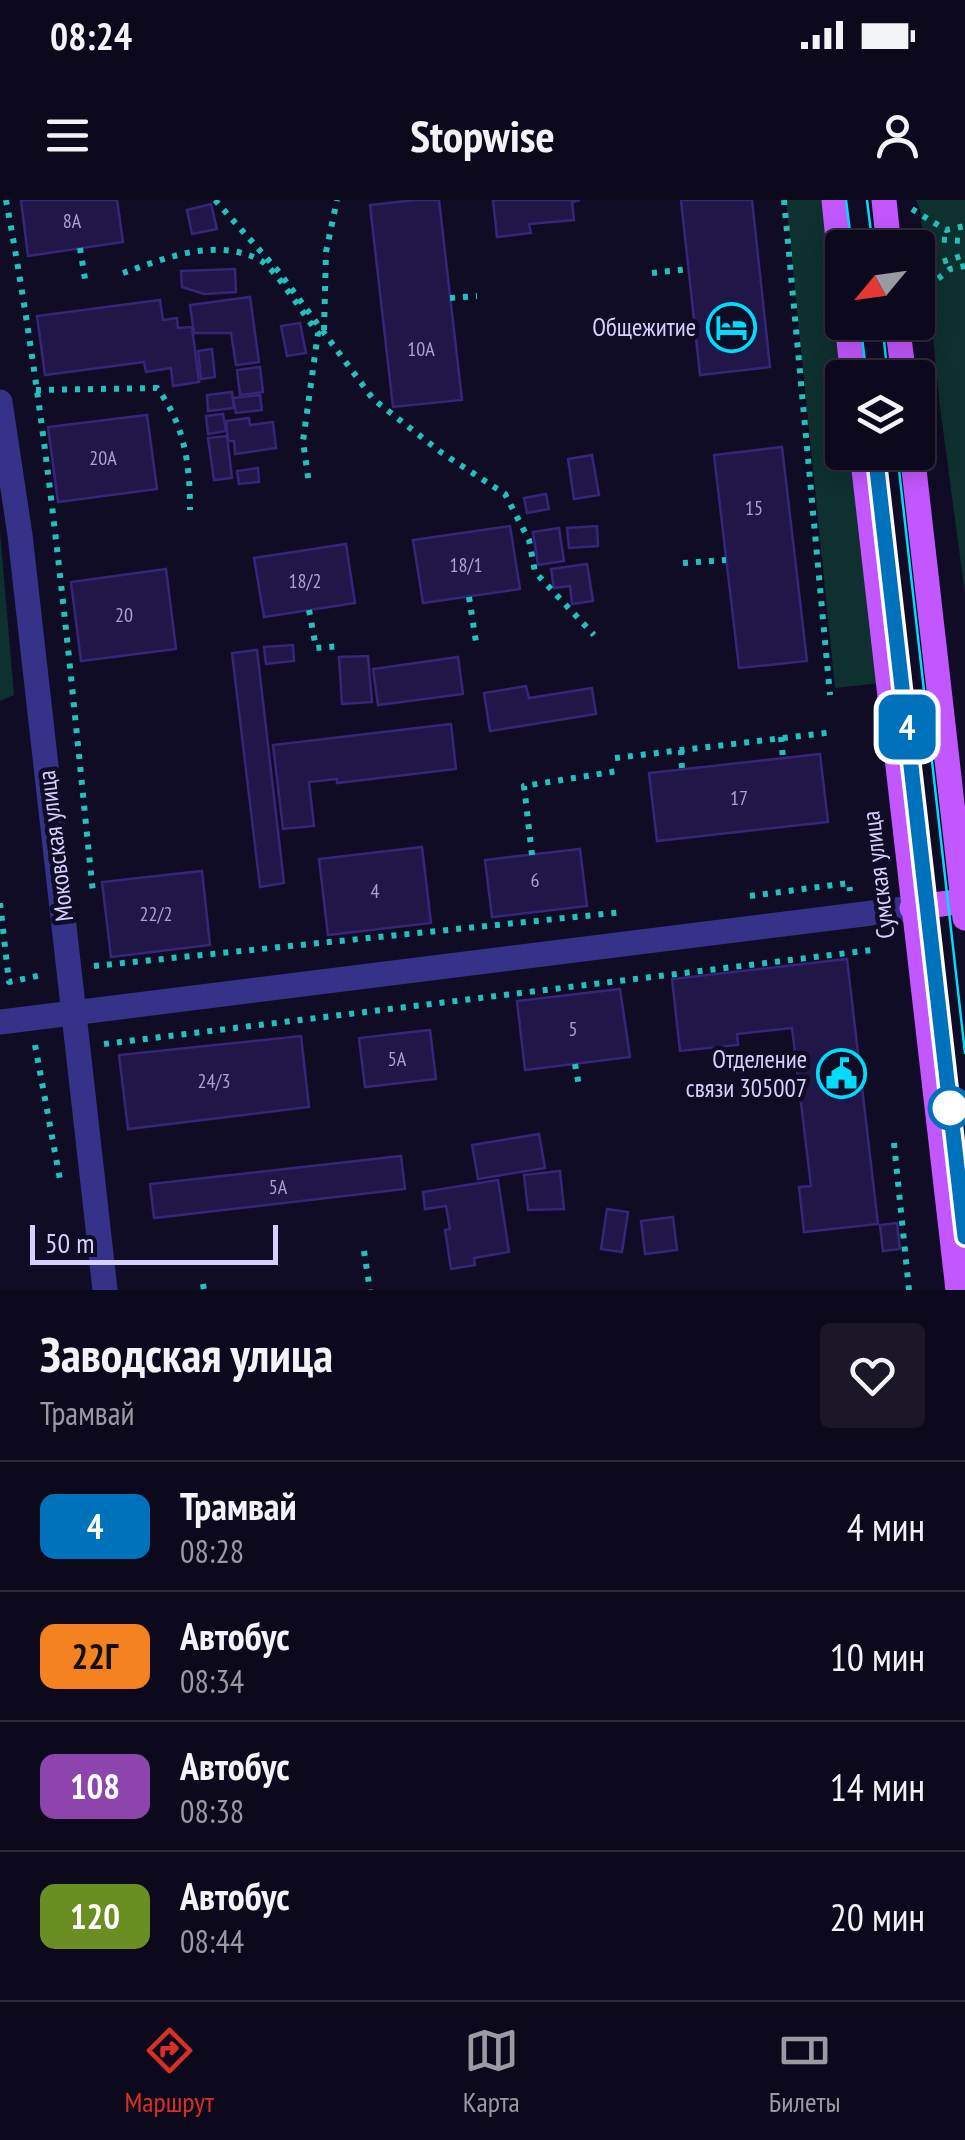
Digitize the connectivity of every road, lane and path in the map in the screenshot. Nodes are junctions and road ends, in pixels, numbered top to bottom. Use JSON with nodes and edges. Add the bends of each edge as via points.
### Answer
{"nodes":[{"id":1,"x":6,"y":200,"type":"edge"},
{"id":2,"x":215,"y":200,"type":"edge"},
{"id":3,"x":337,"y":200,"type":"edge"},
{"id":4,"x":784,"y":200,"type":"edge"},
{"id":5,"x":834,"y":200,"type":"edge"},
{"id":6,"x":895,"y":203,"type":"edge"},
{"id":7,"x":965,"y":226,"type":"edge"},
{"id":8,"x":837,"y":230,"type":"edge"},
{"id":9,"x":898,"y":230,"type":"edge"},
{"id":10,"x":965,"y":241,"type":"edge"},
{"id":11,"x":935,"y":243,"type":"edge"},
{"id":12,"x":80,"y":248,"type":"dead end"},
{"id":13,"x":965,"y":255,"type":"edge"},
{"id":14,"x":935,"y":264,"type":"edge"},
{"id":15,"x":965,"y":266,"type":"edge"},
{"id":16,"x":689,"y":269,"type":"dead end"},
{"id":17,"x":123,"y":273,"type":"dead end"},
{"id":18,"x":652,"y":273,"type":"dead end"},
{"id":19,"x":86,"y":279,"type":"dead end"},
{"id":20,"x":935,"y":281,"type":"edge"},
{"id":21,"x":477,"y":296,"type":"dead end"},
{"id":22,"x":450,"y":298,"type":"dead end"},
{"id":23,"x":321,"y":332,"type":"junction"},
{"id":24,"x":36,"y":390,"type":"junction"},
{"id":25,"x":0,"y":402,"type":"edge"},
{"id":26,"x":864,"y":470,"type":"edge"},
{"id":27,"x":914,"y":470,"type":"edge"},
{"id":28,"x":309,"y":484,"type":"dead end"},
{"id":29,"x":190,"y":510,"type":"dead end"},
{"id":30,"x":726,"y":560,"type":"dead end"},
{"id":31,"x":683,"y":563,"type":"dead end"},
{"id":32,"x":469,"y":596,"type":"dead end"},
{"id":33,"x":309,"y":610,"type":"dead end"},
{"id":34,"x":594,"y":635,"type":"dead end"},
{"id":35,"x":476,"y":642,"type":"dead end"},
{"id":36,"x":342,"y":646,"type":"dead end"},
{"id":37,"x":830,"y":695,"type":"dead end"},
{"id":38,"x":834,"y":732,"type":"dead end"},
{"id":39,"x":782,"y":737,"type":"junction"},
{"id":40,"x":681,"y":750,"type":"junction"},
{"id":41,"x":616,"y":758,"type":"dead end"},
{"id":42,"x":783,"y":758,"type":"dead end"},
{"id":43,"x":682,"y":770,"type":"dead end"},
{"id":44,"x":618,"y":771,"type":"dead end"},
{"id":45,"x":532,"y":855,"type":"dead end"},
{"id":46,"x":849,"y":883,"type":"dead end"},
{"id":47,"x":737,"y":897,"type":"dead end"},
{"id":48,"x":0,"y":902,"type":"edge"},
{"id":49,"x":94,"y":906,"type":"dead end"},
{"id":50,"x":964,"y":906,"type":"edge"},
{"id":51,"x":912,"y":908,"type":"junction"},
{"id":52,"x":626,"y":912,"type":"dead end"},
{"id":53,"x":872,"y":950,"type":"dead end"},
{"id":54,"x":100,"y":965,"type":"junction"},
{"id":55,"x":82,"y":968,"type":"dead end"},
{"id":56,"x":4,"y":971,"type":"edge"},
{"id":57,"x":45,"y":975,"type":"dead end"},
{"id":58,"x":104,"y":1008,"type":"junction"},
{"id":59,"x":75,"y":1013,"type":"junction"},
{"id":60,"x":33,"y":1020,"type":"junction"},
{"id":61,"x":0,"y":1022,"type":"edge"},
{"id":62,"x":79,"y":1053,"type":"junction"},
{"id":63,"x":576,"y":1064,"type":"dead end"},
{"id":64,"x":578,"y":1086,"type":"dead end"},
{"id":65,"x":894,"y":1142,"type":"dead end"},
{"id":66,"x":63,"y":1196,"type":"dead end"},
{"id":67,"x":364,"y":1251,"type":"dead end"},
{"id":68,"x":104,"y":1290,"type":"edge"},
{"id":69,"x":370,"y":1290,"type":"edge"},
{"id":70,"x":909,"y":1290,"type":"edge"},
{"id":71,"x":958,"y":1290,"type":"edge"}],
"edges":[{"from":1,"to":24,"type":"path"},
{"from":2,"to":23,"type":"path"},
{"from":3,"to":23,"type":"path"},
{"from":4,"to":37,"type":"path"},
{"from":5,"to":8,"type":"main road"},
{"from":6,"to":7,"type":"path","via":[[946,230]]},
{"from":6,"to":9,"type":"main road"},
{"from":10,"to":11,"type":"path"},
{"from":12,"to":19,"type":"path"},
{"from":13,"to":14,"type":"path"},
{"from":15,"to":20,"type":"path"},
{"from":16,"to":18,"type":"path"},
{"from":17,"to":23,"type":"path","via":[[180,253],[220,249],[262,261]]},
{"from":21,"to":22,"type":"path"},
{"from":23,"to":28,"type":"path","via":[[302,441]]},
{"from":23,"to":34,"type":"path","via":[[373,399],[506,494],[535,572]]},
{"from":24,"to":29,"type":"path","via":[[157,388],[184,436]]},
{"from":24,"to":49,"type":"path"},
{"from":25,"to":59,"type":"street","name":"Моковская улица"},
{"from":26,"to":51,"type":"main road","name":"Сумская улица"},
{"from":27,"to":50,"type":"main road"},
{"from":30,"to":31,"type":"path"},
{"from":32,"to":35,"type":"path"},
{"from":33,"to":36,"type":"path","via":[[316,648]]},
{"from":38,"to":39,"type":"path"},
{"from":39,"to":40,"type":"path"},
{"from":39,"to":42,"type":"path"},
{"from":40,"to":41,"type":"path"},
{"from":40,"to":43,"type":"path"},
{"from":44,"to":45,"type":"path","via":[[524,786]]},
{"from":46,"to":47,"type":"path"},
{"from":48,"to":56,"type":"path"},
{"from":50,"to":51,"type":"main road"},
{"from":51,"to":58,"type":"street"},
{"from":51,"to":71,"type":"main road","name":"Сумская улица"},
{"from":52,"to":54,"type":"path"},
{"from":53,"to":62,"type":"path","via":[[104,1044]]},
{"from":54,"to":55,"type":"path"},
{"from":54,"to":58,"type":"path"},
{"from":56,"to":57,"type":"path","via":[[9,982]]},
{"from":58,"to":59,"type":"street"},
{"from":59,"to":60,"type":"street"},
{"from":59,"to":62,"type":"street","name":"Моковская улица"},
{"from":60,"to":61,"type":"street"},
{"from":60,"to":66,"type":"path"},
{"from":62,"to":68,"type":"street","name":"Моковская улица"},
{"from":63,"to":64,"type":"path"},
{"from":65,"to":70,"type":"path"},
{"from":67,"to":69,"type":"path"}]}
